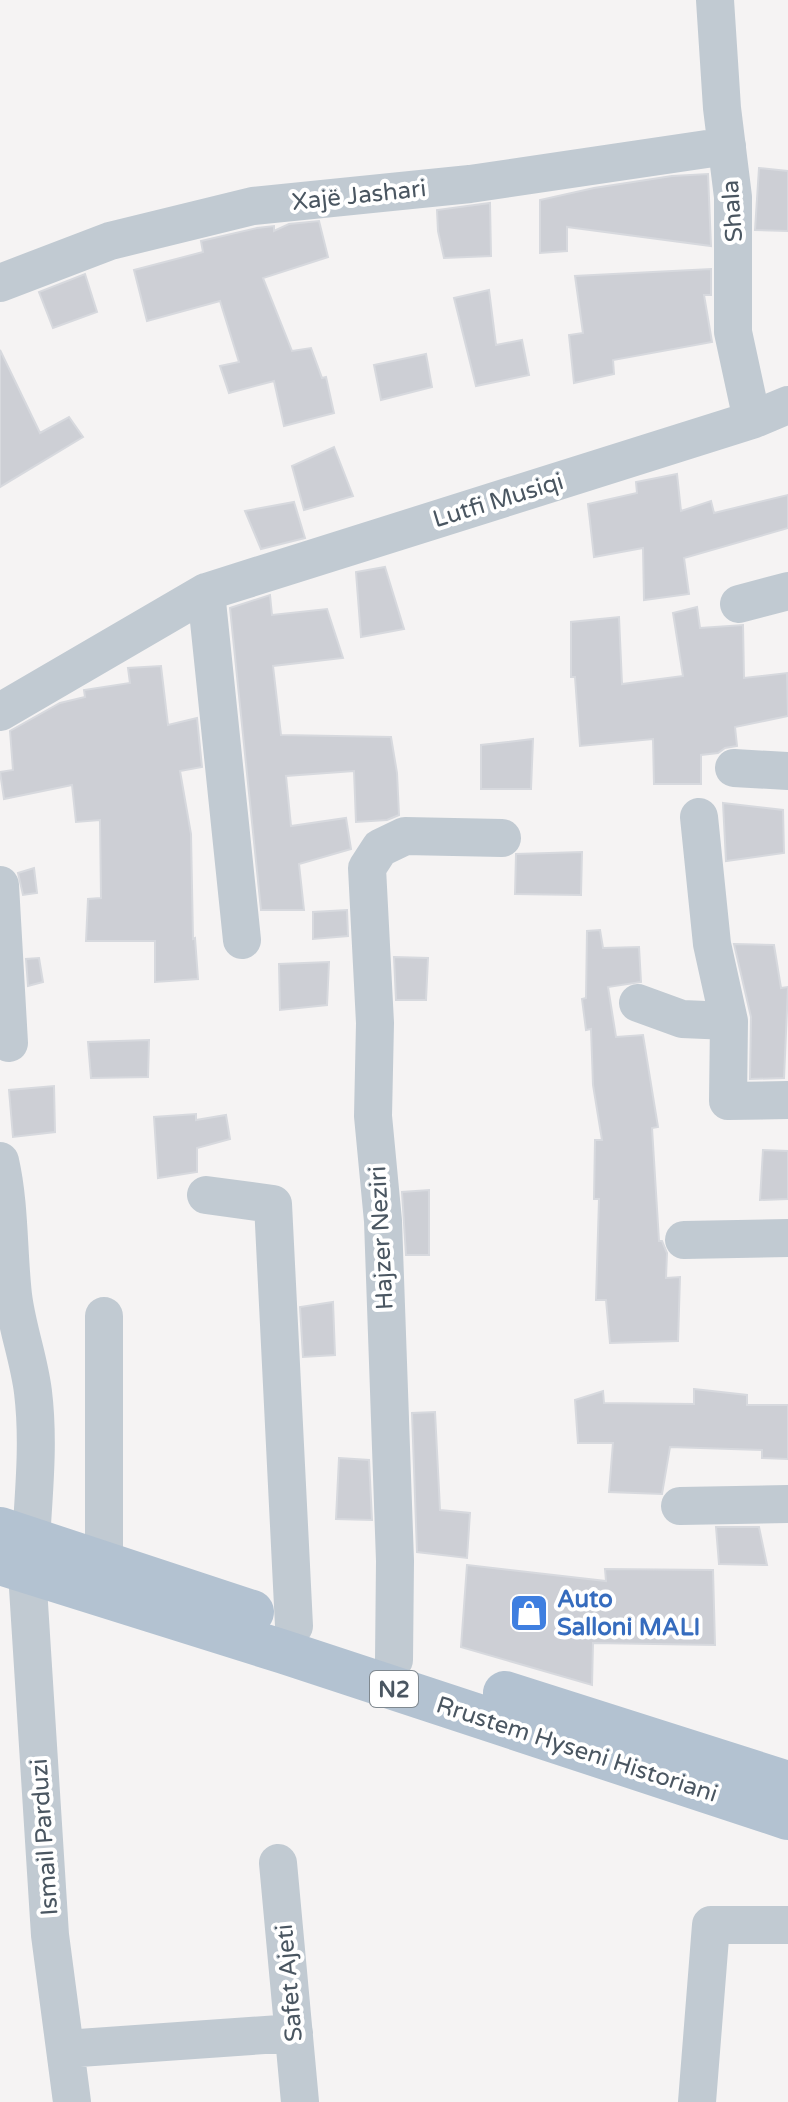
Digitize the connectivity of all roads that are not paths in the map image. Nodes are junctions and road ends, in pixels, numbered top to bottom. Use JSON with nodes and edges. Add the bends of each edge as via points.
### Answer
{"nodes":[{"id":1,"x":715,"y":0,"type":"edge"},
{"id":2,"x":727,"y":146,"type":"junction"},
{"id":3,"x":0,"y":283,"type":"edge"},
{"id":4,"x":788,"y":405,"type":"edge"},
{"id":5,"x":752,"y":420,"type":"junction"},
{"id":6,"x":788,"y":591,"type":"edge"},
{"id":7,"x":206,"y":592,"type":"junction"},
{"id":8,"x":739,"y":604,"type":"dead end"},
{"id":9,"x":0,"y":712,"type":"edge"},
{"id":10,"x":734,"y":768,"type":"dead end"},
{"id":11,"x":788,"y":771,"type":"edge"},
{"id":12,"x":699,"y":817,"type":"dead end"},
{"id":13,"x":502,"y":838,"type":"dead end"},
{"id":14,"x":0,"y":885,"type":"edge"},
{"id":15,"x":242,"y":940,"type":"dead end"},
{"id":16,"x":638,"y":1003,"type":"dead end"},
{"id":17,"x":729,"y":1021,"type":"junction"},
{"id":18,"x":9,"y":1043,"type":"dead end"},
{"id":19,"x":788,"y":1100,"type":"edge"},
{"id":20,"x":0,"y":1161,"type":"edge"},
{"id":21,"x":206,"y":1195,"type":"dead end"},
{"id":22,"x":788,"y":1238,"type":"edge"},
{"id":23,"x":788,"y":1260,"type":"edge"},
{"id":24,"x":104,"y":1316,"type":"dead end"},
{"id":25,"x":788,"y":1504,"type":"edge"},
{"id":26,"x":680,"y":1506,"type":"dead end"},
{"id":27,"x":15,"y":1551,"type":"edge"},
{"id":28,"x":104,"y":1564,"type":"junction"},
{"id":29,"x":294,"y":1626,"type":"junction"},
{"id":30,"x":394,"y":1660,"type":"junction"},
{"id":31,"x":788,"y":1783,"type":"edge"},
{"id":32,"x":788,"y":1818,"type":"edge"},
{"id":33,"x":278,"y":1863,"type":"dead end"},
{"id":34,"x":788,"y":1925,"type":"edge"},
{"id":35,"x":294,"y":2033,"type":"junction"},
{"id":36,"x":65,"y":2049,"type":"junction"},
{"id":37,"x":72,"y":2102,"type":"edge"},
{"id":38,"x":300,"y":2102,"type":"edge"},
{"id":39,"x":697,"y":2102,"type":"edge"}],
"edges":[{"from":1,"to":2,"type":"street","name":"Shala"},
{"from":2,"to":3,"type":"street","name":"Xajë Jashari","via":[[470,184],[253,206],[110,241]]},
{"from":2,"to":5,"type":"street","name":"Shala","via":[[733,197],[733,332]]},
{"from":4,"to":5,"type":"street","name":"Lutfi Musiqi"},
{"from":5,"to":7,"type":"street","name":"Lutfi Musiqi"},
{"from":6,"to":8,"type":"street"},
{"from":7,"to":9,"type":"street","name":"Lutfi Musiqi"},
{"from":7,"to":15,"type":"street"},
{"from":10,"to":11,"type":"street"},
{"from":12,"to":17,"type":"street","via":[[712,944]]},
{"from":13,"to":30,"type":"street","name":"Hajzer Neziri","via":[[405,836],[380,848],[367,868],[375,1023],[373,1116],[383,1221],[395,1561]]},
{"from":14,"to":18,"type":"street"},
{"from":16,"to":17,"type":"street","via":[[682,1019]]},
{"from":17,"to":19,"type":"street","via":[[728,1101]]},
{"from":20,"to":27,"type":"street","name":"Ismail Parduzi","via":[[9,1209],[14,1305],[37,1430]]},
{"from":21,"to":29,"type":"street","via":[[273,1204]]},
{"from":22,"to":23,"type":"street","via":[[690,1250]]},
{"from":24,"to":28,"type":"street"},
{"from":25,"to":26,"type":"street"},
{"from":27,"to":28,"type":"main road","name":"Rrustem Hyseni Historiani","number":"N2"},
{"from":27,"to":32,"type":"main road","name":"Rrustem Hyseni Historiani","number":"N2","via":[[299,1657]]},
{"from":27,"to":36,"type":"street","name":"Ismail Parduzi"},
{"from":28,"to":29,"type":"main road","name":"Rrustem Hyseni Historiani","number":"N2"},
{"from":29,"to":30,"type":"main road","name":"Rrustem Hyseni Historiani","number":"N2"},
{"from":30,"to":31,"type":"main road","name":"Rrustem Hyseni Historiani","number":"N2"},
{"from":33,"to":35,"type":"street","name":"Safet Ajeti"},
{"from":34,"to":39,"type":"street","via":[[711,1925]]},
{"from":35,"to":36,"type":"street"},
{"from":35,"to":38,"type":"street","name":"Safet Ajeti"},
{"from":36,"to":37,"type":"street","name":"Ismail Parduzi"}]}
